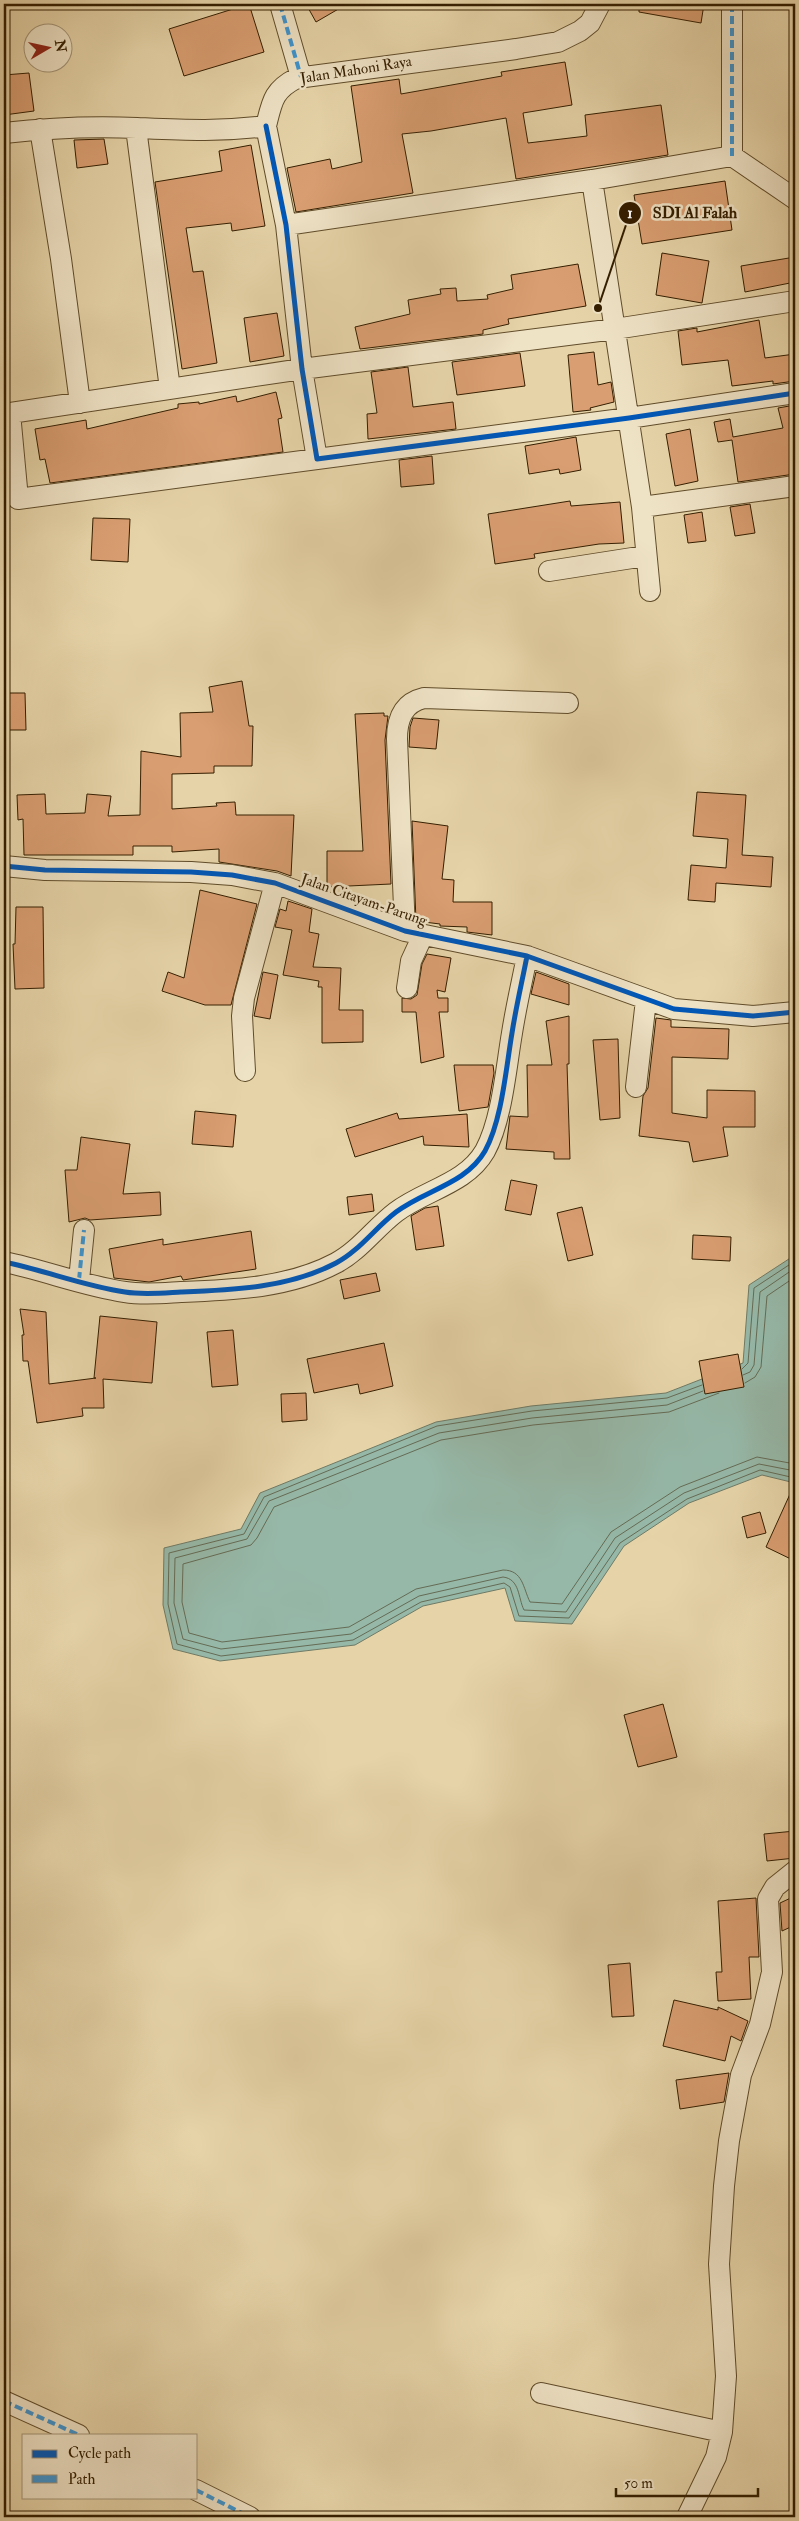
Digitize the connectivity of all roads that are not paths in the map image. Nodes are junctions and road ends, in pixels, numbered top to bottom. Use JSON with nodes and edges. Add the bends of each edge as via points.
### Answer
{"nodes":[{"id":1,"x":280,"y":4,"type":"edge"},
{"id":2,"x":600,"y":4,"type":"edge"},
{"id":3,"x":732,"y":4,"type":"edge"},
{"id":4,"x":302,"y":77,"type":"junction"},
{"id":5,"x":266,"y":126,"type":"junction"},
{"id":6,"x":136,"y":128,"type":"junction"},
{"id":7,"x":40,"y":129,"type":"junction"},
{"id":8,"x":4,"y":134,"type":"edge"},
{"id":9,"x":732,"y":156,"type":"junction"},
{"id":10,"x":592,"y":180,"type":"junction"},
{"id":11,"x":795,"y":199,"type":"edge"},
{"id":12,"x":286,"y":225,"type":"junction"},
{"id":13,"x":795,"y":301,"type":"edge"},
{"id":14,"x":615,"y":328,"type":"junction"},
{"id":15,"x":302,"y":369,"type":"junction"},
{"id":16,"x":170,"y":389,"type":"junction"},
{"id":17,"x":795,"y":393,"type":"edge"},
{"id":18,"x":80,"y":403,"type":"junction"},
{"id":19,"x":7,"y":413,"type":"edge"},
{"id":20,"x":630,"y":418,"type":"junction"},
{"id":21,"x":317,"y":459,"type":"junction"},
{"id":22,"x":795,"y":486,"type":"edge"},
{"id":23,"x":11,"y":500,"type":"edge"},
{"id":24,"x":642,"y":507,"type":"junction"},
{"id":25,"x":645,"y":556,"type":"junction"},
{"id":26,"x":549,"y":571,"type":"dead end"},
{"id":27,"x":650,"y":591,"type":"dead end"},
{"id":28,"x":568,"y":703,"type":"dead end"},
{"id":29,"x":4,"y":866,"type":"edge"},
{"id":30,"x":275,"y":883,"type":"junction"},
{"id":31,"x":414,"y":933,"type":"junction"},
{"id":32,"x":527,"y":956,"type":"junction"},
{"id":33,"x":408,"y":988,"type":"dead end"},
{"id":34,"x":646,"y":1000,"type":"junction"},
{"id":35,"x":795,"y":1012,"type":"edge"},
{"id":36,"x":244,"y":1071,"type":"dead end"},
{"id":37,"x":636,"y":1087,"type":"dead end"},
{"id":38,"x":84,"y":1230,"type":"dead end"},
{"id":39,"x":4,"y":1262,"type":"edge"},
{"id":40,"x":80,"y":1280,"type":"junction"},
{"id":41,"x":795,"y":1871,"type":"edge"},
{"id":42,"x":541,"y":2392,"type":"dead end"},
{"id":43,"x":4,"y":2401,"type":"edge"},
{"id":44,"x":722,"y":2432,"type":"junction"},
{"id":45,"x":77,"y":2434,"type":"edge"},
{"id":46,"x":198,"y":2491,"type":"edge"},
{"id":47,"x":250,"y":2517,"type":"edge"},
{"id":48,"x":687,"y":2517,"type":"edge"}],
"edges":[{"from":1,"to":4,"type":"street"},
{"from":2,"to":4,"type":"street","name":"Jalan Mahoni Raya","via":[[590,23],[558,42]]},
{"from":3,"to":9,"type":"street"},
{"from":4,"to":5,"type":"street","name":"Jalan Mahoni Raya","via":[[278,91]]},
{"from":5,"to":6,"type":"street","via":[[227,131]]},
{"from":5,"to":12,"type":"street"},
{"from":6,"to":7,"type":"street"},
{"from":6,"to":16,"type":"street"},
{"from":7,"to":8,"type":"street"},
{"from":7,"to":18,"type":"street"},
{"from":9,"to":10,"type":"street"},
{"from":9,"to":11,"type":"street"},
{"from":10,"to":12,"type":"street"},
{"from":10,"to":14,"type":"street"},
{"from":12,"to":15,"type":"street"},
{"from":13,"to":14,"type":"street"},
{"from":14,"to":15,"type":"street"},
{"from":14,"to":20,"type":"street"},
{"from":15,"to":16,"type":"street"},
{"from":15,"to":21,"type":"street"},
{"from":16,"to":18,"type":"street"},
{"from":17,"to":20,"type":"street"},
{"from":18,"to":19,"type":"street"},
{"from":19,"to":23,"type":"street"},
{"from":20,"to":21,"type":"street"},
{"from":20,"to":24,"type":"street"},
{"from":21,"to":23,"type":"street"},
{"from":22,"to":24,"type":"street"},
{"from":24,"to":25,"type":"street"},
{"from":25,"to":26,"type":"street"},
{"from":25,"to":27,"type":"street"},
{"from":28,"to":31,"type":"street","via":[[424,698],[414,700],[406,707],[397,725],[397,739]]},
{"from":29,"to":30,"type":"street","name":"Jalan Citayam-Parung","via":[[45,870],[191,872]]},
{"from":30,"to":31,"type":"street","name":"Jalan Citayam-Parung"},
{"from":30,"to":36,"type":"street","via":[[244,998]]},
{"from":31,"to":32,"type":"street","name":"Jalan Citayam-Parung"},
{"from":31,"to":33,"type":"street"},
{"from":32,"to":34,"type":"street","name":"Jalan Citayam-Parung"},
{"from":32,"to":40,"type":"street","via":[[500,1105],[486,1149],[467,1172],[396,1212],[348,1256],[298,1279],[248,1288],[155,1293],[128,1293]]},
{"from":34,"to":35,"type":"street","name":"Jalan Citayam-Parung","via":[[697,1012],[752,1016]]},
{"from":34,"to":37,"type":"street"},
{"from":38,"to":40,"type":"street"},
{"from":39,"to":40,"type":"street"},
{"from":41,"to":44,"type":"street","via":[[775,1887],[768,1899],[772,1972],[760,2024],[741,2075],[728,2141],[719,2264],[726,2376]]},
{"from":42,"to":44,"type":"street"},
{"from":43,"to":45,"type":"street"},
{"from":44,"to":48,"type":"street","via":[[716,2456]]},
{"from":46,"to":47,"type":"street"}]}
